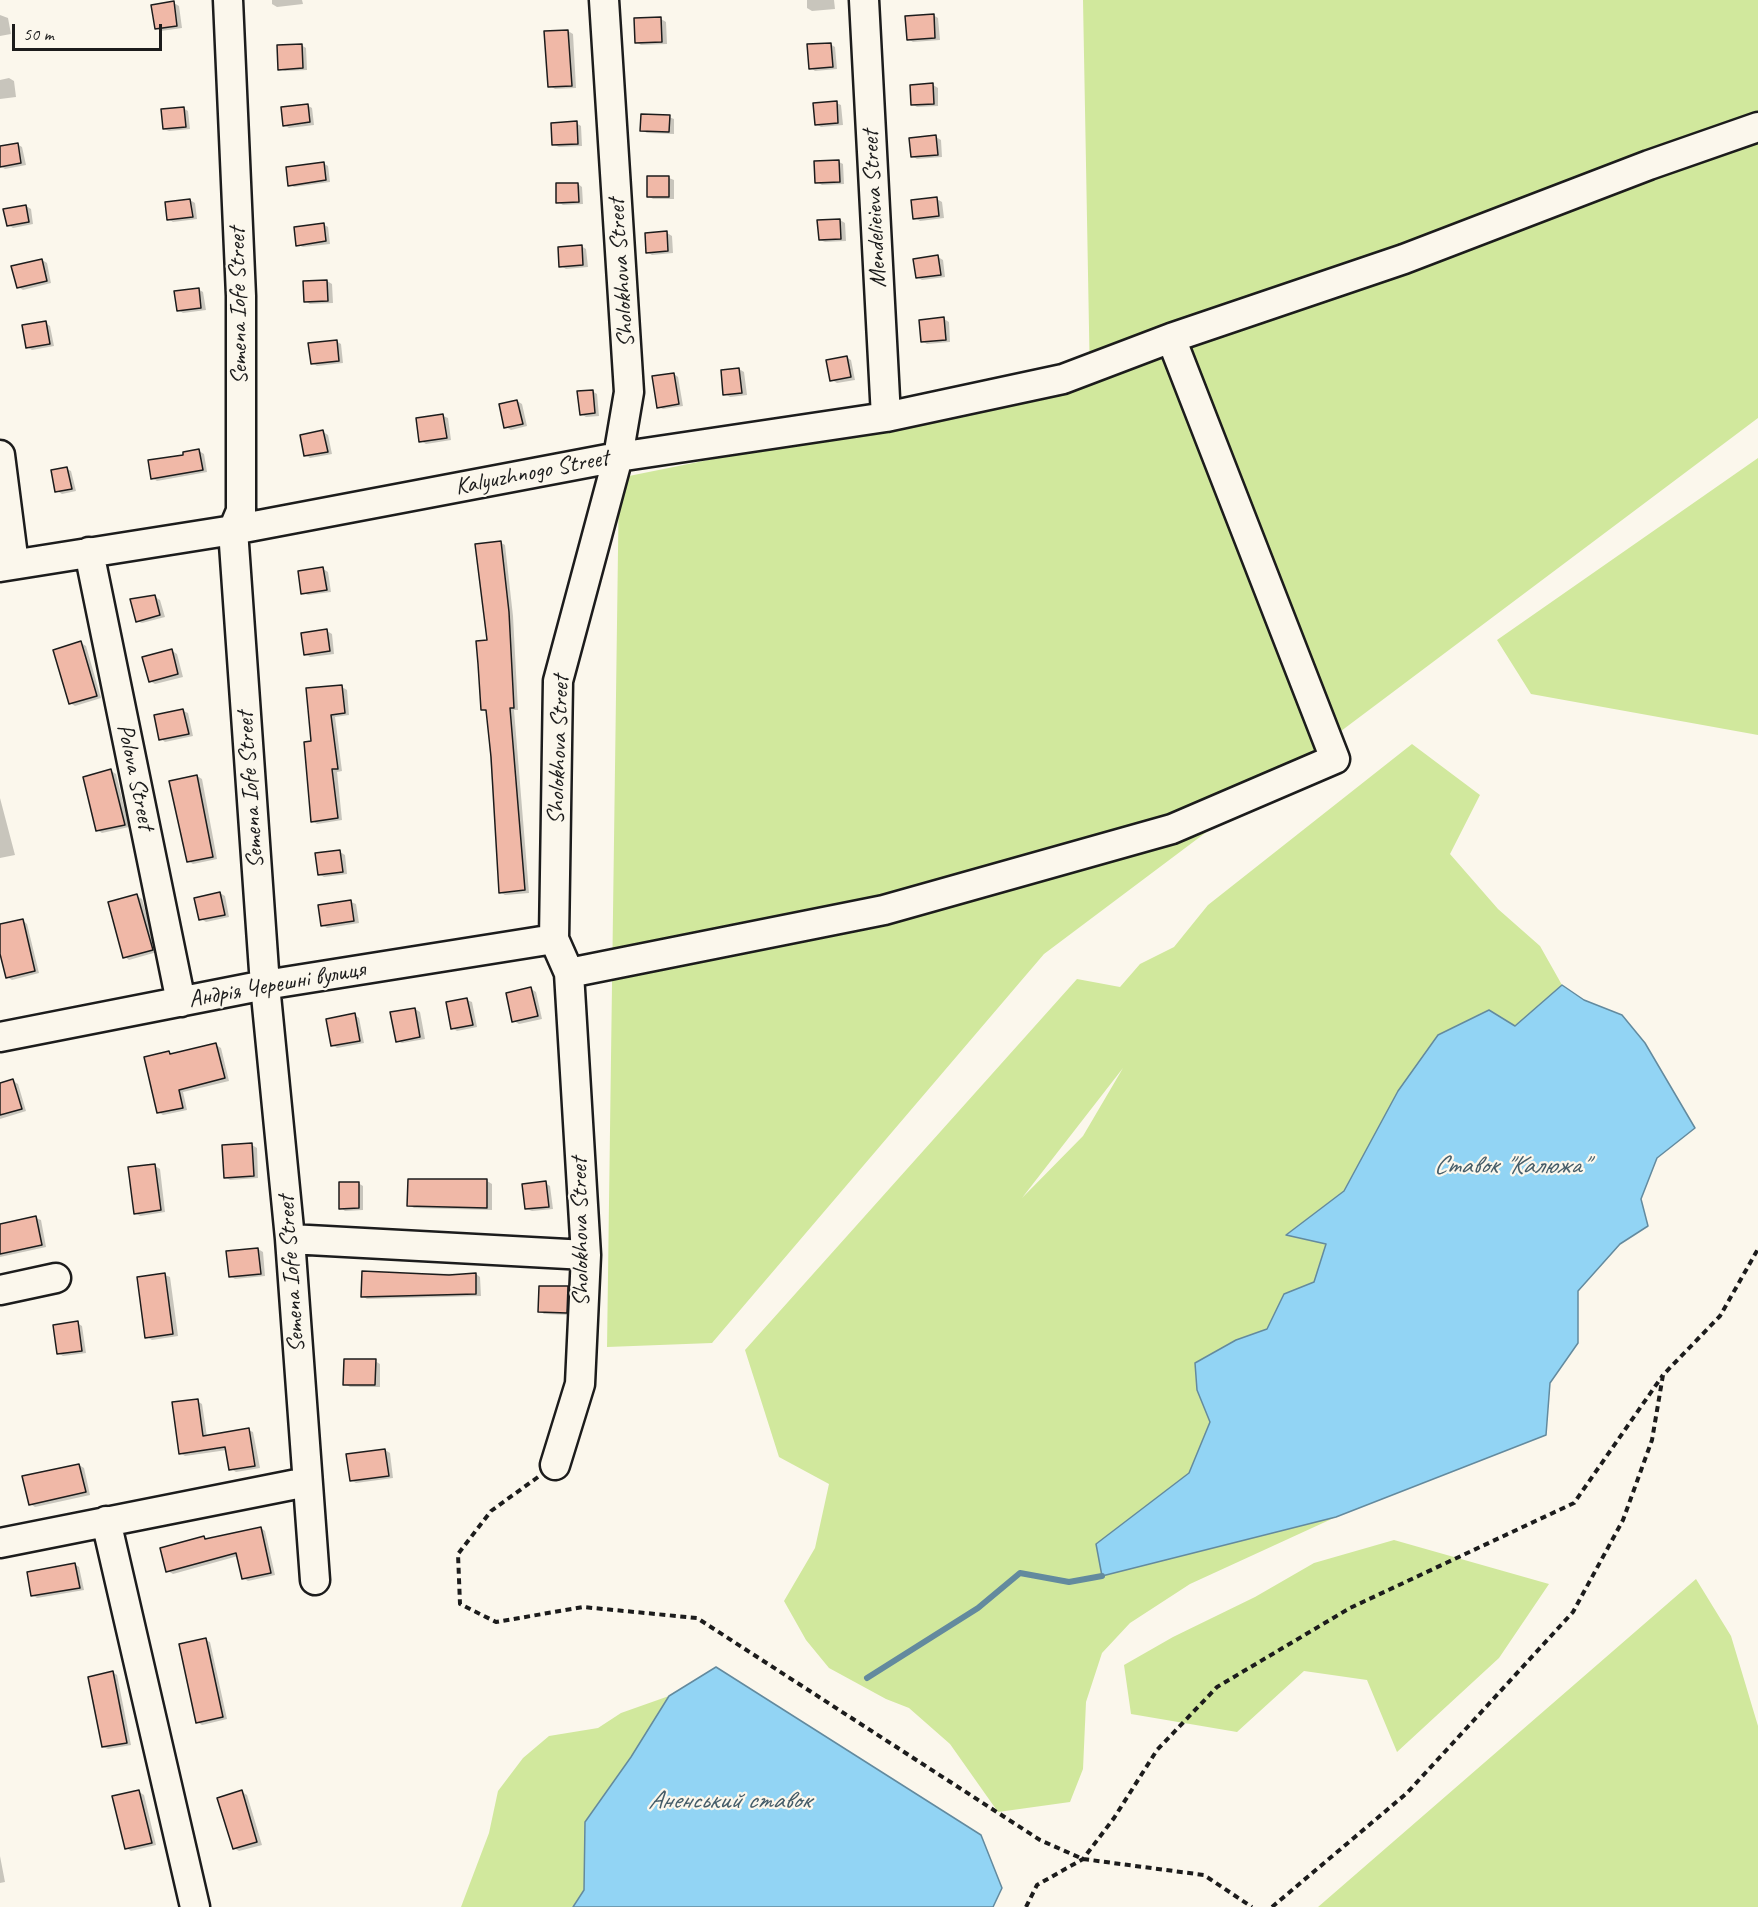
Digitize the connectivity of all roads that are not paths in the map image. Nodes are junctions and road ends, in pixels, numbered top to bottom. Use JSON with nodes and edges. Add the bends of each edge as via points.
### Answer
{"nodes":[{"id":1,"x":228,"y":0,"type":"edge"},
{"id":2,"x":604,"y":0,"type":"edge"},
{"id":3,"x":864,"y":0,"type":"edge"},
{"id":4,"x":1758,"y":127,"type":"edge"},
{"id":5,"x":1171,"y":338,"type":"junction"},
{"id":6,"x":886,"y":417,"type":"junction"},
{"id":7,"x":0,"y":455,"type":"edge"},
{"id":8,"x":618,"y":457,"type":"junction"},
{"id":9,"x":233,"y":530,"type":"junction"},
{"id":10,"x":88,"y":552,"type":"junction"},
{"id":11,"x":7,"y":566,"type":"edge"},
{"id":12,"x":554,"y":939,"type":"junction"},
{"id":13,"x":569,"y":973,"type":"junction"},
{"id":14,"x":266,"y":985,"type":"junction"},
{"id":15,"x":180,"y":1002,"type":"junction"},
{"id":16,"x":0,"y":1037,"type":"edge"},
{"id":17,"x":290,"y":1239,"type":"junction"},
{"id":18,"x":586,"y":1255,"type":"junction"},
{"id":19,"x":56,"y":1278,"type":"dead end"},
{"id":20,"x":0,"y":1290,"type":"edge"},
{"id":21,"x":555,"y":1465,"type":"road end"},
{"id":22,"x":307,"y":1482,"type":"junction"},
{"id":23,"x":106,"y":1521,"type":"junction"},
{"id":24,"x":0,"y":1543,"type":"edge"},
{"id":25,"x":315,"y":1580,"type":"dead end"},
{"id":26,"x":195,"y":1907,"type":"edge"}],
"edges":[{"from":1,"to":9,"type":"street","name":"Semena Iofe Street","via":[[241,296],[241,511]]},
{"from":2,"to":8,"type":"street","name":"Sholokhova Street","via":[[629,392]]},
{"from":3,"to":6,"type":"street","name":"Mendelieieva Street"},
{"from":4,"to":5,"type":"street","name":"Kalyuzhnogo Street","via":[[1404,260]]},
{"from":5,"to":6,"type":"street","name":"Kalyuzhnogo Street","via":[[1064,379]]},
{"from":5,"to":13,"type":"street","via":[[1335,759],[1172,829],[884,910]]},
{"from":6,"to":8,"type":"street","name":"Kalyuzhnogo Street"},
{"from":7,"to":11,"type":"street"},
{"from":8,"to":9,"type":"street","name":"Kalyuzhnogo Street"},
{"from":8,"to":12,"type":"street","name":"Sholokhova Street","via":[[558,681]]},
{"from":9,"to":10,"type":"street","name":"Kalyuzhnogo Street"},
{"from":9,"to":14,"type":"street","name":"Semena Iofe Street"},
{"from":10,"to":11,"type":"street","name":"Kalyuzhnogo Street"},
{"from":10,"to":15,"type":"street","name":"Polova Street"},
{"from":12,"to":13,"type":"street","name":"Sholokhova Street"},
{"from":12,"to":14,"type":"street","name":"Андрія Черешні вулиця"},
{"from":13,"to":18,"type":"street","name":"Sholokhova Street"},
{"from":14,"to":15,"type":"street","name":"Андрія Черешні вулиця"},
{"from":14,"to":17,"type":"street","name":"Semena Iofe Street"},
{"from":15,"to":16,"type":"street","name":"Андрія Черешні вулиця"},
{"from":17,"to":18,"type":"street"},
{"from":17,"to":22,"type":"street","name":"Semena Iofe Street"},
{"from":18,"to":21,"type":"street","name":"Sholokhova Street","via":[[580,1384]]},
{"from":19,"to":20,"type":"street"},
{"from":22,"to":23,"type":"street"},
{"from":22,"to":25,"type":"street","name":"Semena Iofe Street"},
{"from":23,"to":24,"type":"street"},
{"from":23,"to":26,"type":"street"}]}
